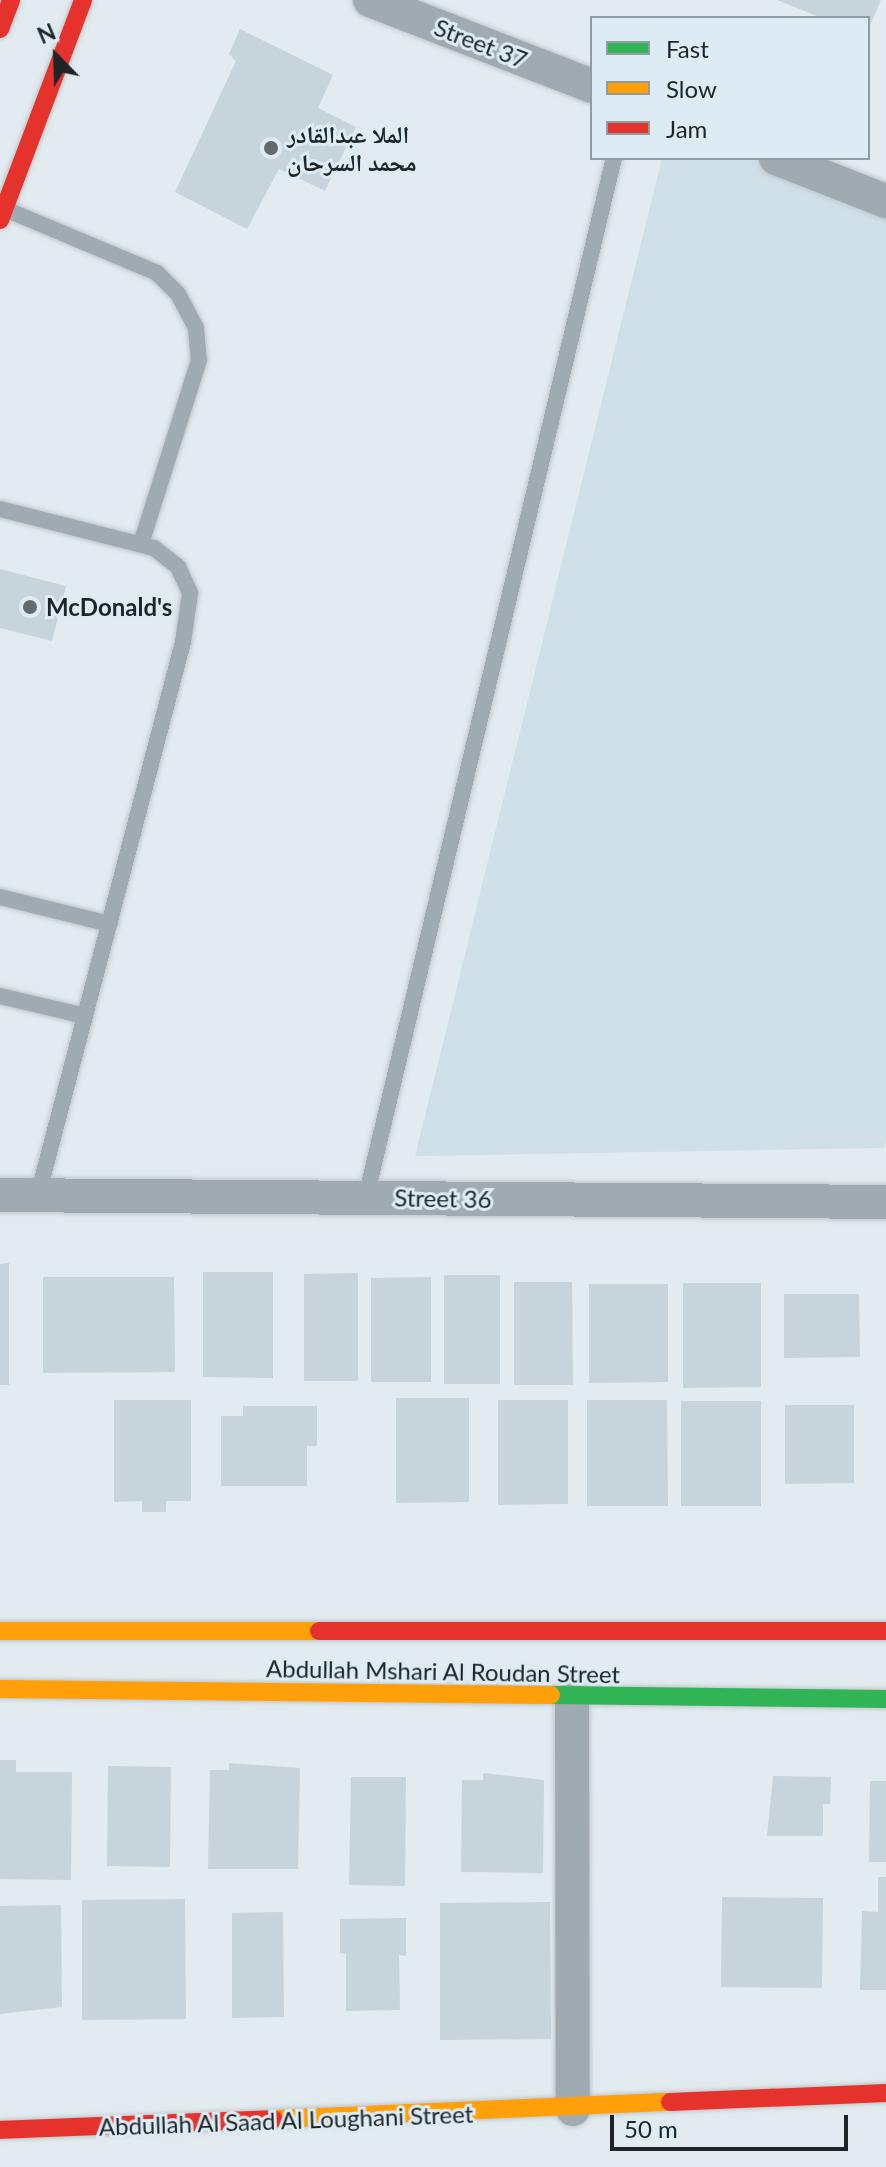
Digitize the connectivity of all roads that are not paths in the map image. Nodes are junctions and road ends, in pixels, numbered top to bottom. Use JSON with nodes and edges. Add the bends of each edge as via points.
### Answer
{"nodes":[{"id":1,"x":11,"y":0,"type":"edge"},
{"id":2,"x":83,"y":0,"type":"edge"},
{"id":3,"x":370,"y":0,"type":"edge"},
{"id":4,"x":0,"y":29,"type":"edge"},
{"id":5,"x":590,"y":85,"type":"edge"},
{"id":6,"x":614,"y":160,"type":"edge"},
{"id":7,"x":781,"y":160,"type":"edge"},
{"id":8,"x":886,"y":201,"type":"edge"},
{"id":9,"x":2,"y":214,"type":"edge"},
{"id":10,"x":0,"y":509,"type":"edge"},
{"id":11,"x":141,"y":544,"type":"junction"},
{"id":12,"x":0,"y":897,"type":"edge"},
{"id":13,"x":110,"y":924,"type":"junction"},
{"id":14,"x":0,"y":996,"type":"edge"},
{"id":15,"x":85,"y":1016,"type":"junction"},
{"id":16,"x":0,"y":1195,"type":"edge"},
{"id":17,"x":38,"y":1195,"type":"junction"},
{"id":18,"x":366,"y":1197,"type":"junction"},
{"id":19,"x":886,"y":1202,"type":"edge"},
{"id":20,"x":885,"y":1624,"type":"edge"},
{"id":21,"x":296,"y":1630,"type":"junction"},
{"id":22,"x":0,"y":1631,"type":"edge"},
{"id":23,"x":383,"y":1631,"type":"junction"},
{"id":24,"x":365,"y":1648,"type":"dead end"},
{"id":25,"x":309,"y":1653,"type":"dead end"},
{"id":26,"x":360,"y":1673,"type":"dead end"},
{"id":27,"x":303,"y":1677,"type":"dead end"},
{"id":28,"x":0,"y":1689,"type":"edge"},
{"id":29,"x":283,"y":1693,"type":"junction"},
{"id":30,"x":372,"y":1695,"type":"junction"},
{"id":31,"x":572,"y":1698,"type":"junction"},
{"id":32,"x":886,"y":1699,"type":"edge"},
{"id":33,"x":886,"y":2093,"type":"edge"},
{"id":34,"x":573,"y":2109,"type":"junction"},
{"id":35,"x":0,"y":2130,"type":"edge"}],
"edges":[{"from":1,"to":4,"type":"street"},
{"from":2,"to":9,"type":"street"},
{"from":3,"to":5,"type":"street","name":"Street 37"},
{"from":6,"to":18,"type":"lane"},
{"from":7,"to":8,"type":"street"},
{"from":9,"to":11,"type":"lane","via":[[157,273],[178,294],[196,328],[199,360]]},
{"from":10,"to":11,"type":"lane"},
{"from":11,"to":13,"type":"lane","via":[[178,567],[190,593],[190,610]]},
{"from":12,"to":13,"type":"lane"},
{"from":13,"to":15,"type":"lane"},
{"from":14,"to":15,"type":"lane"},
{"from":15,"to":17,"type":"lane"},
{"from":16,"to":17,"type":"street","name":"Street 36"},
{"from":17,"to":18,"type":"street","name":"Street 36"},
{"from":18,"to":19,"type":"street","name":"Street 36"},
{"from":20,"to":23,"type":"street","name":"Abdullah Mshari Al Roudan Street"},
{"from":21,"to":22,"type":"street","name":"Abdullah Mshari Al Roudan Street"},
{"from":21,"to":23,"type":"street","name":"Abdullah Mshari Al Roudan Street"},
{"from":21,"to":25,"type":"street"},
{"from":23,"to":24,"type":"street"},
{"from":26,"to":30,"type":"street"},
{"from":27,"to":29,"type":"street"},
{"from":28,"to":29,"type":"street","name":"Abdullah Mshari Al Roudan Street"},
{"from":29,"to":30,"type":"street","name":"Abdullah Mshari Al Roudan Street"},
{"from":30,"to":31,"type":"street","name":"Abdullah Mshari Al Roudan Street"},
{"from":31,"to":32,"type":"street","name":"Abdullah Mshari Al Roudan Street"},
{"from":31,"to":34,"type":"street"},
{"from":33,"to":34,"type":"street","name":"Abdullah Al Saad Al Loughani Street"},
{"from":34,"to":35,"type":"street","name":"Abdullah Al Saad Al Loughani Street"}]}
